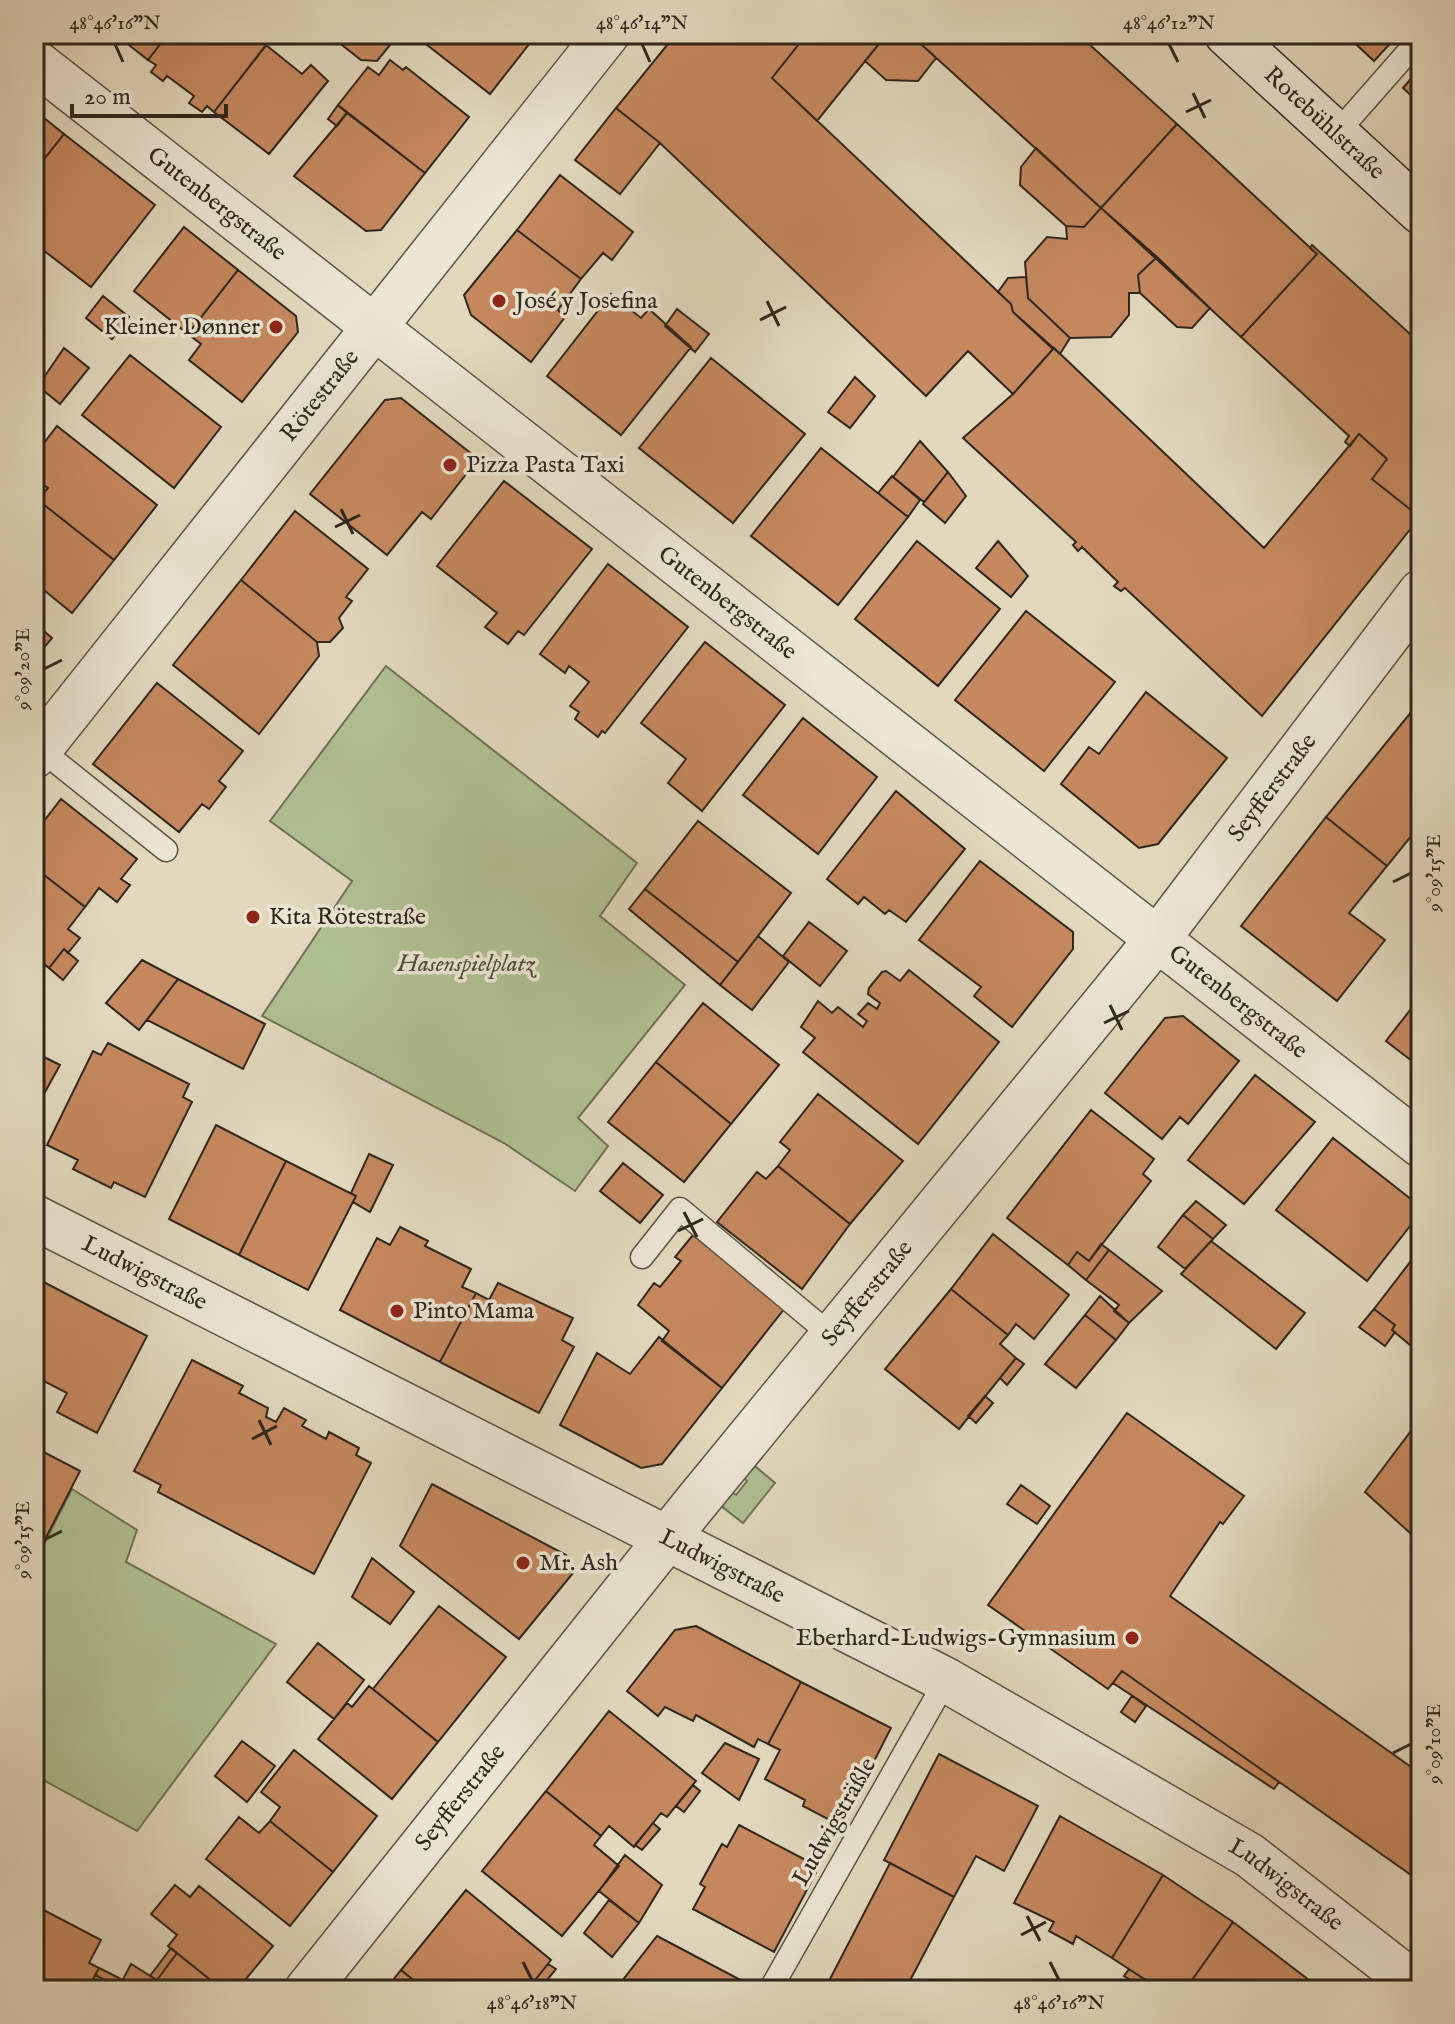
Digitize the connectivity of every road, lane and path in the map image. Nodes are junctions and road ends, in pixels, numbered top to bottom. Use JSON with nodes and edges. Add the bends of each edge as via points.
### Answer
{"nodes":[{"id":1,"x":607,"y":34,"type":"edge"},
{"id":2,"x":1227,"y":34,"type":"edge"},
{"id":3,"x":1409,"y":51,"type":"dead end"},
{"id":4,"x":34,"y":61,"type":"edge"},
{"id":5,"x":1336,"y":134,"type":"junction"},
{"id":6,"x":1421,"y":212,"type":"edge"},
{"id":7,"x":374,"y":327,"type":"junction"},
{"id":8,"x":1421,"y":592,"type":"edge"},
{"id":9,"x":37,"y":752,"type":"edge"},
{"id":10,"x":166,"y":850,"type":"dead end"},
{"id":11,"x":1159,"y":937,"type":"junction"},
{"id":12,"x":1421,"y":1145,"type":"edge"},
{"id":13,"x":34,"y":1217,"type":"edge"},
{"id":14,"x":642,"y":1257,"type":"dead end"},
{"id":15,"x":832,"y":1336,"type":"junction"},
{"id":16,"x":668,"y":1542,"type":"junction"},
{"id":17,"x":946,"y":1680,"type":"junction"},
{"id":18,"x":1421,"y":1989,"type":"edge"},
{"id":19,"x":307,"y":1990,"type":"edge"},
{"id":20,"x":770,"y":1990,"type":"edge"}],
"edges":[{"from":1,"to":7,"type":"street","name":"Rötestraße"},
{"from":2,"to":5,"type":"street","name":"Rotebühlstraße"},
{"from":3,"to":5,"type":"lane"},
{"from":4,"to":7,"type":"street","name":"Gutenbergstraße"},
{"from":5,"to":6,"type":"street","name":"Rotebühlstraße"},
{"from":7,"to":9,"type":"street","name":"Rötestraße"},
{"from":7,"to":11,"type":"street","name":"Gutenbergstraße"},
{"from":8,"to":11,"type":"street","name":"Seyfferstraße"},
{"from":9,"to":10,"type":"lane"},
{"from":11,"to":12,"type":"street","name":"Gutenbergstraße"},
{"from":11,"to":15,"type":"street","name":"Seyfferstraße"},
{"from":13,"to":16,"type":"street","name":"Ludwigstraße"},
{"from":14,"to":15,"type":"lane","via":[[680,1209]]},
{"from":15,"to":16,"type":"street","name":"Seyfferstraße"},
{"from":16,"to":17,"type":"street","name":"Ludwigstraße"},
{"from":16,"to":19,"type":"street","name":"Seyfferstraße"},
{"from":17,"to":18,"type":"street","name":"Ludwigstraße","via":[[1249,1855]]},
{"from":17,"to":20,"type":"lane","name":"Ludwigsträßle"}]}
